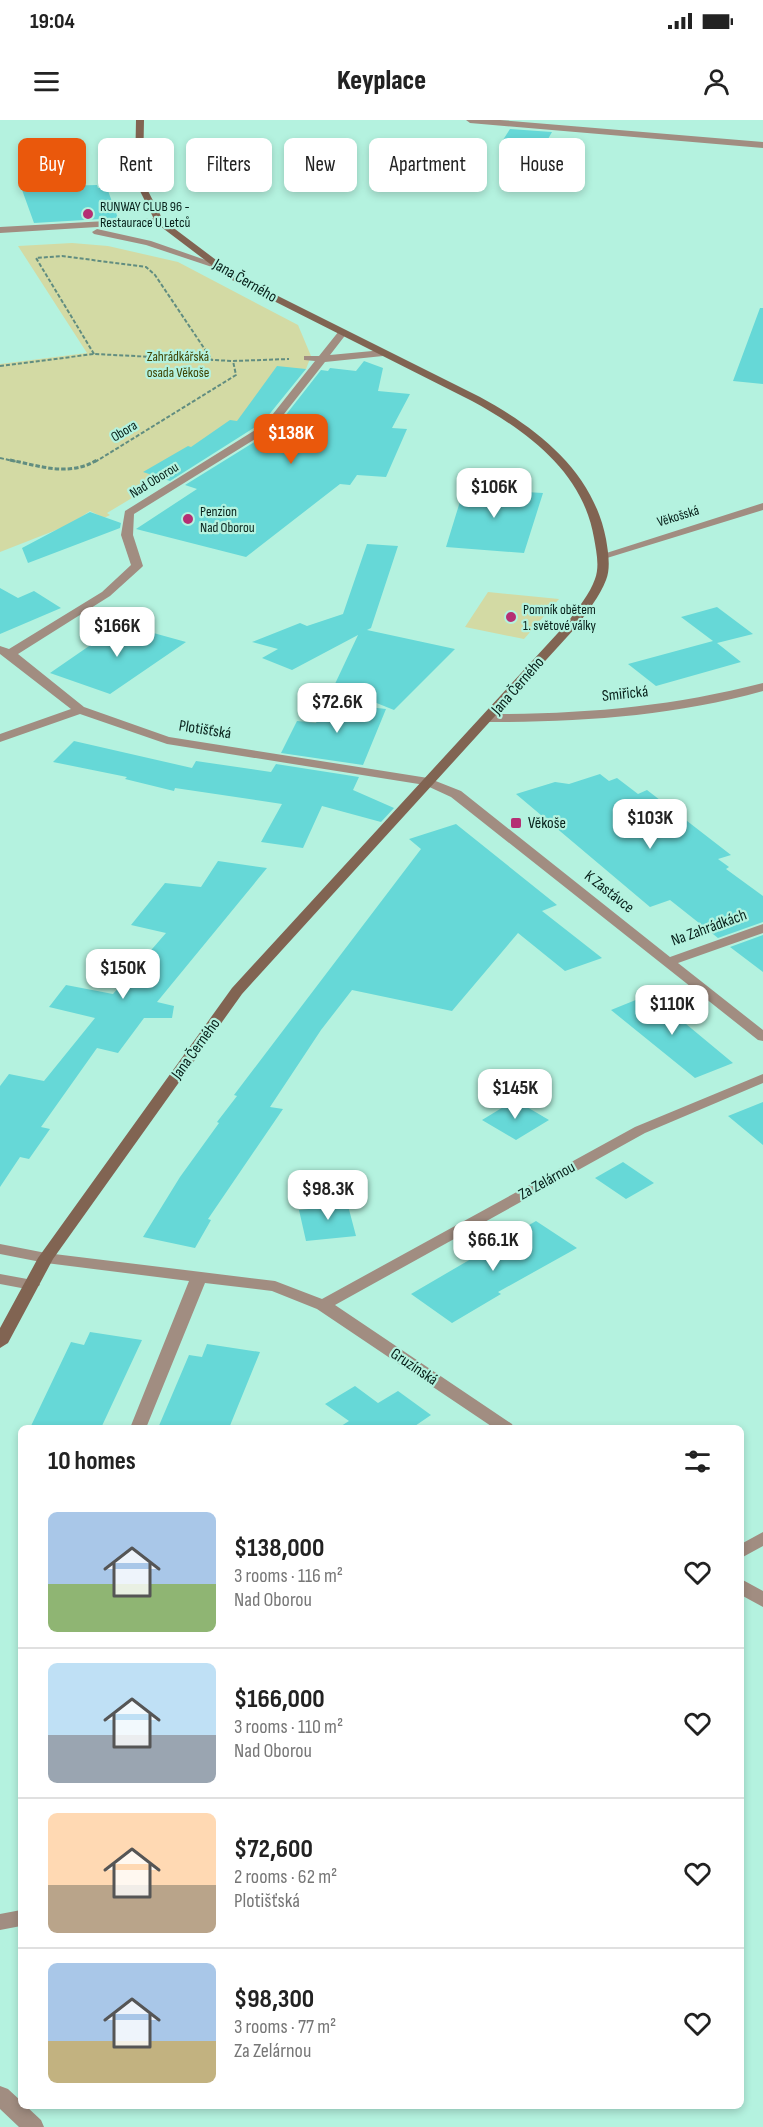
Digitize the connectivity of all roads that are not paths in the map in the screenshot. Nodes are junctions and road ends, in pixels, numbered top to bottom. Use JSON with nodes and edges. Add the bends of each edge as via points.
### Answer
{"nodes":[{"id":1,"x":140,"y":120,"type":"edge"},
{"id":2,"x":470,"y":120,"type":"edge"},
{"id":3,"x":763,"y":145,"type":"edge"},
{"id":4,"x":159,"y":221,"type":"junction"},
{"id":5,"x":68,"y":227,"type":"junction"},
{"id":6,"x":0,"y":230,"type":"edge"},
{"id":7,"x":212,"y":264,"type":"junction"},
{"id":8,"x":342,"y":333,"type":"junction"},
{"id":9,"x":382,"y":353,"type":"junction"},
{"id":10,"x":308,"y":358,"type":"road end"},
{"id":11,"x":322,"y":359,"type":"junction"},
{"id":12,"x":763,"y":506,"type":"edge"},
{"id":13,"x":603,"y":556,"type":"junction"},
{"id":14,"x":5,"y":652,"type":"edge"},
{"id":15,"x":763,"y":687,"type":"edge"},
{"id":16,"x":80,"y":710,"type":"junction"},
{"id":17,"x":489,"y":718,"type":"junction"},
{"id":18,"x":0,"y":738,"type":"edge"},
{"id":19,"x":428,"y":782,"type":"junction"},
{"id":20,"x":763,"y":928,"type":"edge"},
{"id":21,"x":668,"y":962,"type":"junction"},
{"id":22,"x":763,"y":1037,"type":"edge"},
{"id":23,"x":763,"y":1078,"type":"edge"},
{"id":24,"x":0,"y":1249,"type":"edge"},
{"id":25,"x":46,"y":1258,"type":"junction"},
{"id":26,"x":199,"y":1277,"type":"junction"},
{"id":27,"x":0,"y":1279,"type":"edge"},
{"id":28,"x":32,"y":1285,"type":"junction"},
{"id":29,"x":322,"y":1305,"type":"junction"},
{"id":30,"x":0,"y":1343,"type":"edge"},
{"id":31,"x":139,"y":1425,"type":"edge"},
{"id":32,"x":502,"y":1425,"type":"edge"},
{"id":33,"x":763,"y":1538,"type":"edge"},
{"id":34,"x":744,"y":1549,"type":"edge"},
{"id":35,"x":744,"y":1588,"type":"edge"},
{"id":36,"x":763,"y":1600,"type":"edge"},
{"id":37,"x":18,"y":1919,"type":"edge"},
{"id":38,"x":0,"y":1922,"type":"edge"},
{"id":39,"x":0,"y":2095,"type":"edge"},
{"id":40,"x":33,"y":2127,"type":"edge"}],
"edges":[{"from":1,"to":4,"type":"street","name":"Jana Černého","via":[[139,171]]},
{"from":2,"to":3,"type":"street"},
{"from":4,"to":5,"type":"street"},
{"from":4,"to":7,"type":"street","name":"Jana Černého"},
{"from":5,"to":6,"type":"street"},
{"from":5,"to":7,"type":"street","via":[[119,236]]},
{"from":7,"to":8,"type":"street","name":"Jana Černého"},
{"from":8,"to":9,"type":"street","name":"Jana Černého"},
{"from":8,"to":11,"type":"street","name":"Nad Oborou"},
{"from":9,"to":11,"type":"street"},
{"from":9,"to":13,"type":"street","name":"Jana Černého","via":[[477,399],[539,439],[565,465],[582,491],[597,522]]},
{"from":10,"to":11,"type":"street"},
{"from":11,"to":14,"type":"street","name":"Nad Oborou","via":[[269,426],[129,513],[128,535],[137,566],[126,577],[106,594]]},
{"from":12,"to":13,"type":"street","name":"Věkošská"},
{"from":13,"to":17,"type":"street","name":"Jana Černého","via":[[601,579],[585,608]]},
{"from":14,"to":16,"type":"street","name":"Plotišťská"},
{"from":15,"to":17,"type":"street","name":"Smiřická","via":[[625,712]]},
{"from":16,"to":18,"type":"street"},
{"from":16,"to":19,"type":"street","name":"Plotišťská","via":[[167,740]]},
{"from":17,"to":19,"type":"street","name":"Jana Černého"},
{"from":19,"to":21,"type":"street","name":"K Zastávce","via":[[456,794]]},
{"from":19,"to":25,"type":"street","name":"Jana Černého","via":[[237,991]]},
{"from":20,"to":21,"type":"street","name":"Na Zahrádkách"},
{"from":21,"to":22,"type":"street","name":"K Zastávce"},
{"from":23,"to":29,"type":"street","name":"Za Zelárnou","via":[[640,1130]]},
{"from":24,"to":25,"type":"lane"},
{"from":25,"to":26,"type":"street"},
{"from":25,"to":28,"type":"street","name":"Jana Černého"},
{"from":26,"to":29,"type":"street","via":[[275,1286]]},
{"from":26,"to":31,"type":"street"},
{"from":27,"to":28,"type":"street"},
{"from":28,"to":30,"type":"street","name":"Jana Černého"},
{"from":29,"to":32,"type":"street","name":"Gruzínská"},
{"from":33,"to":34,"type":"street"},
{"from":35,"to":36,"type":"street"},
{"from":37,"to":38,"type":"street"},
{"from":39,"to":40,"type":"street"}]}
